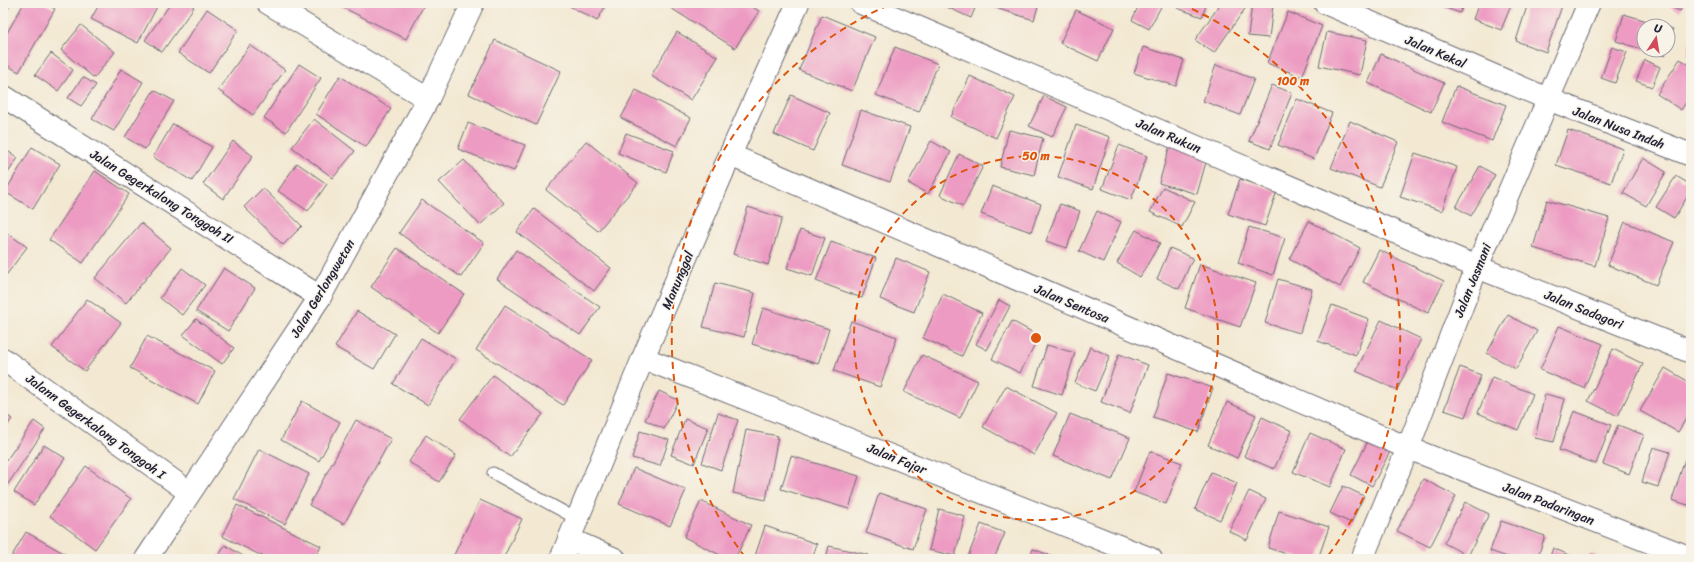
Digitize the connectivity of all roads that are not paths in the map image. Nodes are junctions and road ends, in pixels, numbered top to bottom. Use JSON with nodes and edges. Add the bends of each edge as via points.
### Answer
{"nodes":[{"id":1,"x":268,"y":3,"type":"edge"},
{"id":2,"x":473,"y":3,"type":"edge"},
{"id":3,"x":798,"y":3,"type":"edge"},
{"id":4,"x":861,"y":3,"type":"edge"},
{"id":5,"x":1325,"y":3,"type":"edge"},
{"id":6,"x":1589,"y":3,"type":"edge"},
{"id":7,"x":3,"y":96,"type":"edge"},
{"id":8,"x":428,"y":99,"type":"junction"},
{"id":9,"x":1548,"y":99,"type":"junction"},
{"id":10,"x":1691,"y":155,"type":"edge"},
{"id":11,"x":733,"y":157,"type":"junction"},
{"id":12,"x":1477,"y":267,"type":"junction"},
{"id":13,"x":320,"y":297,"type":"junction"},
{"id":14,"x":1691,"y":352,"type":"edge"},
{"id":15,"x":643,"y":358,"type":"junction"},
{"id":16,"x":3,"y":359,"type":"edge"},
{"id":17,"x":1408,"y":448,"type":"junction"},
{"id":18,"x":493,"y":473,"type":"dead end"},
{"id":19,"x":189,"y":492,"type":"junction"},
{"id":20,"x":573,"y":529,"type":"junction"},
{"id":21,"x":1691,"y":558,"type":"edge"},
{"id":22,"x":146,"y":559,"type":"edge"},
{"id":23,"x":560,"y":559,"type":"edge"},
{"id":24,"x":615,"y":559,"type":"edge"},
{"id":25,"x":1151,"y":559,"type":"edge"},
{"id":26,"x":1362,"y":559,"type":"edge"}],
"edges":[{"from":1,"to":8,"type":"street"},
{"from":2,"to":8,"type":"street","name":"Jalan Gerlongwetan"},
{"from":3,"to":11,"type":"street","name":"Manunggal"},
{"from":4,"to":12,"type":"street","name":"Jalan Rukun"},
{"from":5,"to":9,"type":"street","name":"Jalan Kekal"},
{"from":6,"to":9,"type":"street","name":"Jalan Jasmani"},
{"from":7,"to":13,"type":"street","name":"Jalan Gegerkalong Tonggoh II"},
{"from":8,"to":13,"type":"street","name":"Jalan Gerlongwetan"},
{"from":9,"to":10,"type":"street","name":"Jalan Nusa Indah"},
{"from":9,"to":12,"type":"street","name":"Jalan Jasmani"},
{"from":11,"to":15,"type":"street","name":"Manunggal"},
{"from":11,"to":17,"type":"street","name":"Jalan Sentosa"},
{"from":12,"to":14,"type":"street","name":"Jalan Sadagori"},
{"from":12,"to":17,"type":"street","name":"Jalan Jasmani"},
{"from":13,"to":19,"type":"street","name":"Jalan Gerlongwetan"},
{"from":15,"to":20,"type":"street","name":"Manunggal"},
{"from":15,"to":25,"type":"street","name":"Jalan Fajar"},
{"from":16,"to":19,"type":"street","name":"Jalann Gegerkalong Tonggoh I"},
{"from":17,"to":21,"type":"street","name":"Jalan Padaringan"},
{"from":17,"to":26,"type":"street","name":"Jalan Jasmani"},
{"from":18,"to":20,"type":"lane"},
{"from":19,"to":22,"type":"street","name":"Jalan Gerlongwetan"},
{"from":20,"to":23,"type":"street","name":"Manunggal"},
{"from":20,"to":24,"type":"street"}]}
